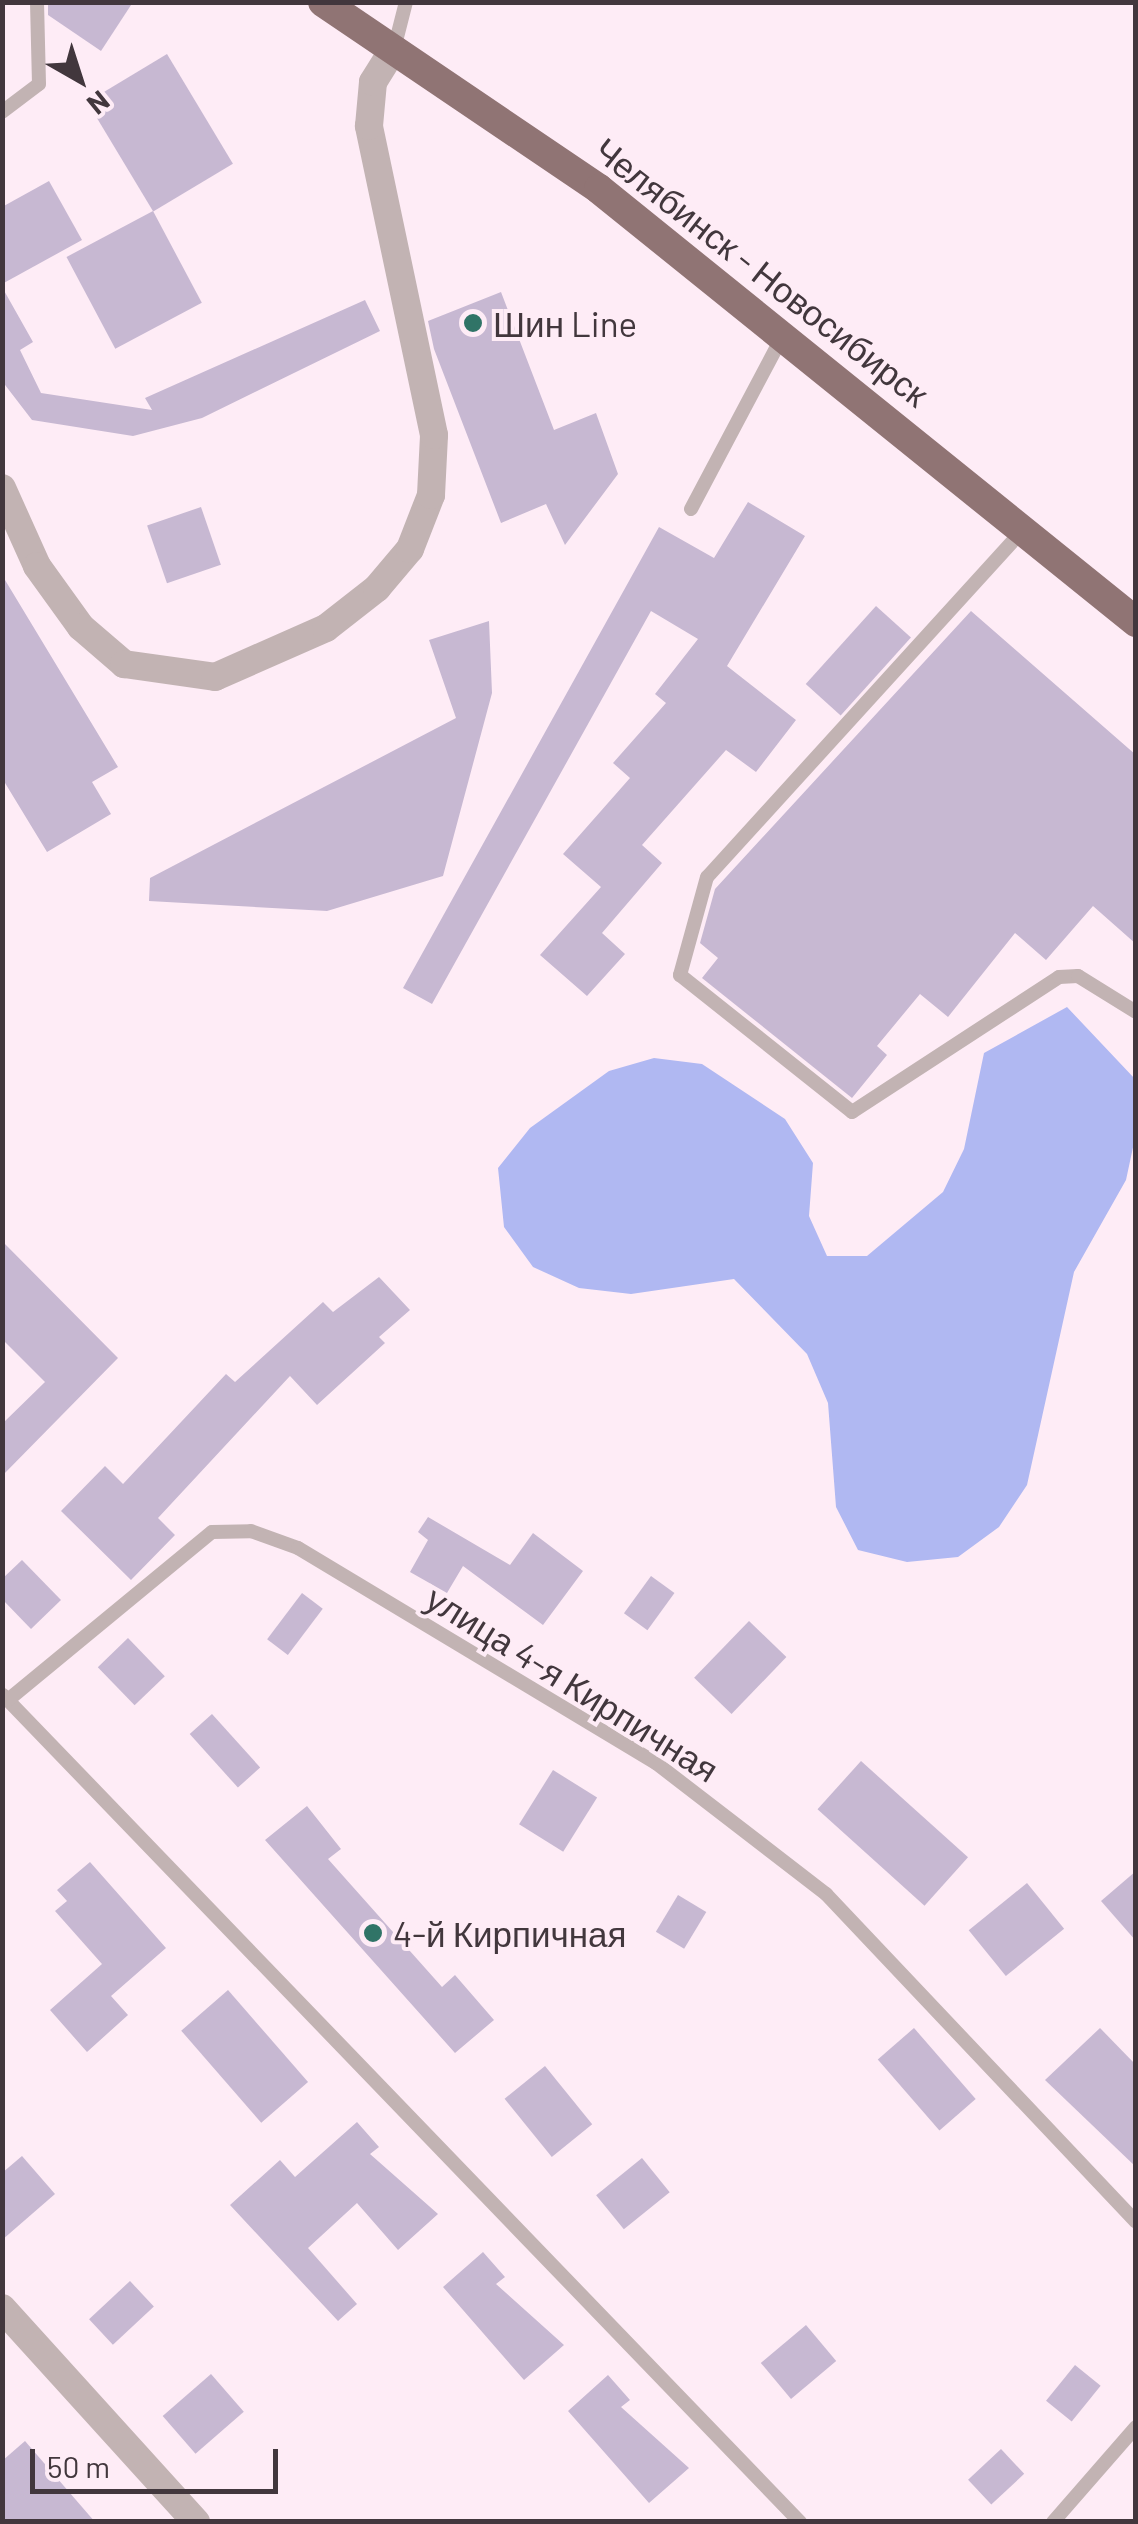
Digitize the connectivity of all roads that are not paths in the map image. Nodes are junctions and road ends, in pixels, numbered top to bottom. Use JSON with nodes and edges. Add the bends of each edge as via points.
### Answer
{"nodes":[{"id":1,"x":37,"y":2,"type":"edge"},
{"id":2,"x":324,"y":2,"type":"edge"},
{"id":3,"x":406,"y":2,"type":"edge"},
{"id":4,"x":394,"y":49,"type":"junction"},
{"id":5,"x":2,"y":112,"type":"edge"},
{"id":6,"x":783,"y":335,"type":"junction"},
{"id":7,"x":2,"y":488,"type":"edge"},
{"id":8,"x":691,"y":509,"type":"dead end"},
{"id":9,"x":1027,"y":526,"type":"junction"},
{"id":10,"x":1136,"y":622,"type":"edge"},
{"id":11,"x":1136,"y":1012,"type":"edge"},
{"id":12,"x":6,"y":1697,"type":"edge"},
{"id":13,"x":1136,"y":2222,"type":"edge"},
{"id":14,"x":2,"y":2308,"type":"edge"},
{"id":15,"x":1136,"y":2428,"type":"edge"},
{"id":16,"x":196,"y":2522,"type":"edge"},
{"id":17,"x":800,"y":2522,"type":"edge"},
{"id":18,"x":1053,"y":2522,"type":"edge"}],
"edges":[{"from":1,"to":5,"type":"lane","via":[[39,84]]},
{"from":2,"to":4,"type":"highway","name":"Челябинск - Новосибирск"},
{"from":3,"to":4,"type":"lane"},
{"from":4,"to":6,"type":"highway","name":"Челябинск - Новосибирск","via":[[599,189]]},
{"from":4,"to":7,"type":"street","via":[[372,82],[369,126],[434,435],[424,513],[410,549],[377,588],[326,628],[215,676],[124,664],[81,627],[37,566]]},
{"from":6,"to":8,"type":"lane"},
{"from":6,"to":9,"type":"highway","name":"Челябинск - Новосибирск"},
{"from":9,"to":10,"type":"highway","name":"Челябинск - Новосибирск"},
{"from":9,"to":11,"type":"lane","via":[[707,877],[680,975],[852,1112],[1058,977],[1078,976]]},
{"from":12,"to":13,"type":"lane","name":"улица 4-я Кирпичная","via":[[212,1532],[251,1531],[298,1548],[656,1763],[826,1894]]},
{"from":12,"to":17,"type":"lane","name":"улица 4-я Кирпичная"},
{"from":14,"to":16,"type":"street"},
{"from":15,"to":18,"type":"lane"}]}
